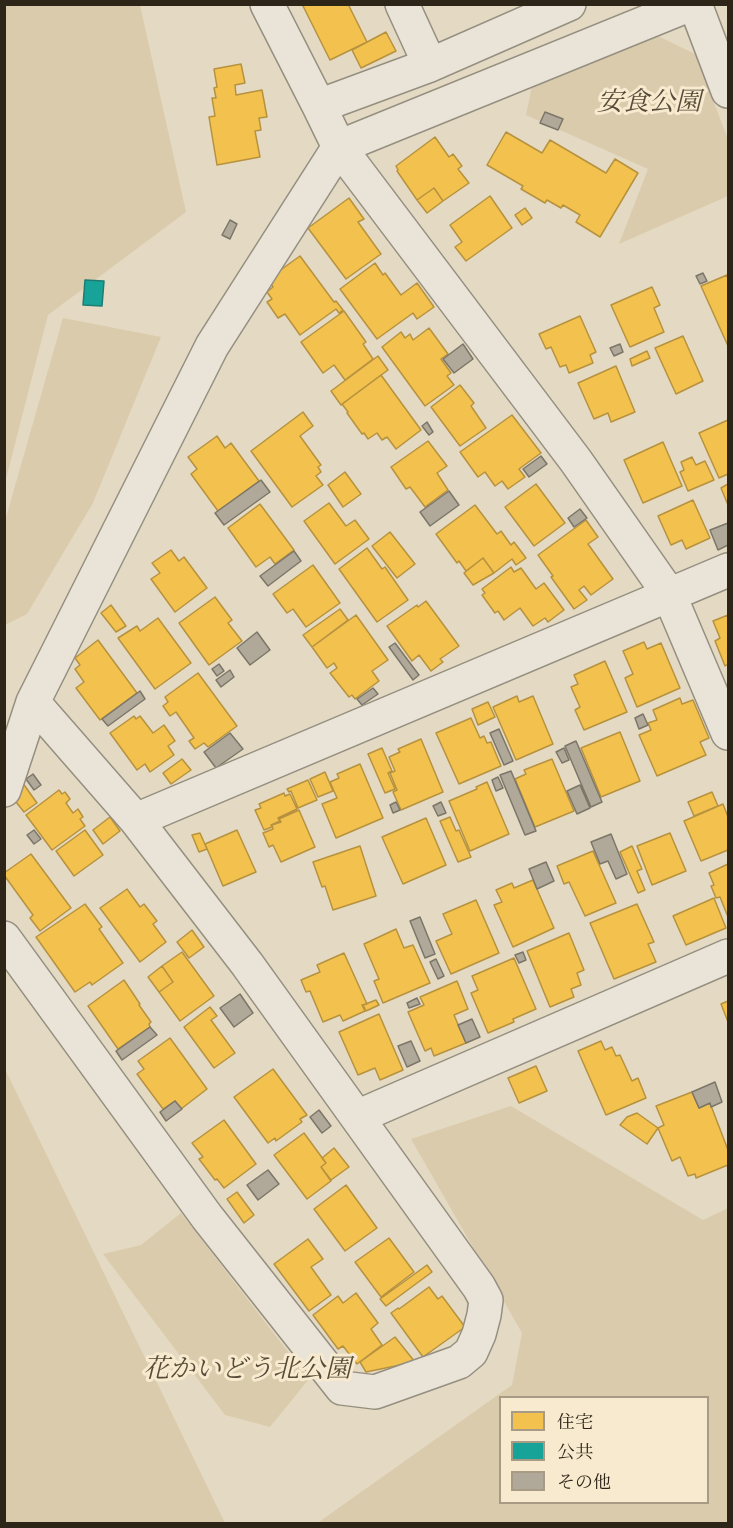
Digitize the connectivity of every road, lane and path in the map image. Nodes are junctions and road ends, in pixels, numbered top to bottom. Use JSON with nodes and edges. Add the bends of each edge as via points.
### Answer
{"nodes":[{"id":1,"x":267,"y":4,"type":"edge"},
{"id":2,"x":402,"y":4,"type":"edge"},
{"id":3,"x":569,"y":4,"type":"edge"},
{"id":4,"x":693,"y":4,"type":"edge"},
{"id":5,"x":430,"y":65,"type":"junction"},
{"id":6,"x":729,"y":91,"type":"edge"},
{"id":7,"x":319,"y":106,"type":"junction"},
{"id":8,"x":339,"y":147,"type":"junction"},
{"id":9,"x":729,"y":570,"type":"edge"},
{"id":10,"x":669,"y":594,"type":"junction"},
{"id":11,"x":33,"y":702,"type":"junction"},
{"id":12,"x":729,"y":734,"type":"edge"},
{"id":13,"x":4,"y":790,"type":"edge"},
{"id":14,"x":136,"y":820,"type":"junction"},
{"id":15,"x":4,"y":938,"type":"edge"},
{"id":16,"x":729,"y":956,"type":"edge"},
{"id":17,"x":357,"y":1117,"type":"junction"}],
"edges":[{"from":1,"to":7,"type":"street"},
{"from":2,"to":5,"type":"street"},
{"from":3,"to":5,"type":"street"},
{"from":4,"to":6,"type":"street"},
{"from":4,"to":8,"type":"street"},
{"from":5,"to":7,"type":"street"},
{"from":7,"to":8,"type":"street"},
{"from":8,"to":10,"type":"street","via":[[576,461]]},
{"from":8,"to":11,"type":"street","via":[[212,346]]},
{"from":9,"to":10,"type":"street"},
{"from":10,"to":12,"type":"street"},
{"from":10,"to":14,"type":"street"},
{"from":11,"to":13,"type":"street"},
{"from":11,"to":14,"type":"street"},
{"from":14,"to":17,"type":"street","via":[[247,964]]},
{"from":15,"to":17,"type":"street","via":[[207,1217],[335,1381],[342,1388],[375,1392],[459,1362],[471,1352],[486,1300]]},
{"from":16,"to":17,"type":"street"}]}
